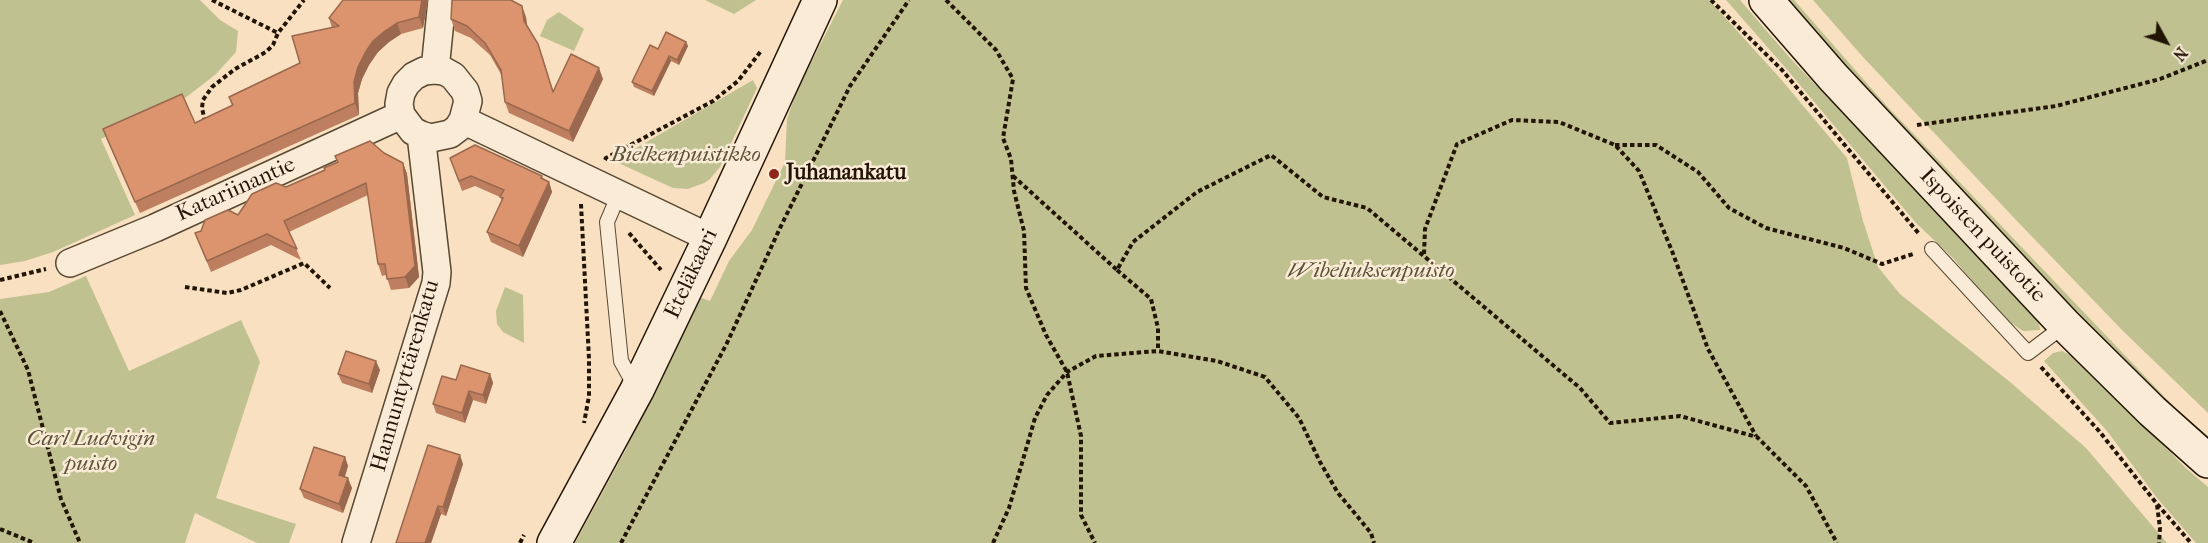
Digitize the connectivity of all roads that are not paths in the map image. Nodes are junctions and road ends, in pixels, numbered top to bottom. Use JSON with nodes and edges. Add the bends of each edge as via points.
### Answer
{"nodes":[{"id":1,"x":442,"y":0,"type":"edge"},
{"id":2,"x":820,"y":0,"type":"edge"},
{"id":3,"x":1766,"y":0,"type":"edge"},
{"id":4,"x":435,"y":70,"type":"junction"},
{"id":5,"x":401,"y":115,"type":"junction"},
{"id":6,"x":463,"y":120,"type":"junction"},
{"id":7,"x":421,"y":135,"type":"junction"},
{"id":8,"x":619,"y":194,"type":"junction"},
{"id":9,"x":710,"y":238,"type":"junction"},
{"id":10,"x":1932,"y":249,"type":"road end"},
{"id":11,"x":70,"y":263,"type":"road end"},
{"id":12,"x":2065,"y":325,"type":"junction"},
{"id":13,"x":637,"y":390,"type":"junction"},
{"id":14,"x":2208,"y":461,"type":"edge"},
{"id":15,"x":539,"y":538,"type":"edge"},
{"id":16,"x":356,"y":543,"type":"edge"}],
"edges":[{"from":1,"to":4,"type":"street"},
{"from":2,"to":9,"type":"main road","name":"Eteläkaari"},
{"from":3,"to":12,"type":"main road","name":"Ispoisten puistotie"},
{"from":4,"to":5,"type":"street","via":[[424,71],[406,84],[399,104]]},
{"from":4,"to":6,"type":"street","via":[[453,76],[465,91],[467,111]]},
{"from":5,"to":7,"type":"street"},
{"from":5,"to":11,"type":"street","name":"Katariinantie"},
{"from":6,"to":7,"type":"street","via":[[450,134],[431,138]]},
{"from":6,"to":8,"type":"street"},
{"from":7,"to":16,"type":"street","name":"Hannuntyttärenkatu","via":[[436,283]]},
{"from":8,"to":9,"type":"street"},
{"from":8,"to":13,"type":"lane","via":[[607,222],[609,244],[621,361]]},
{"from":9,"to":13,"type":"main road","name":"Eteläkaari"},
{"from":10,"to":12,"type":"lane","via":[[2028,353]]},
{"from":12,"to":14,"type":"main road","name":"Ispoisten puistotie"},
{"from":13,"to":15,"type":"main road","name":"Eteläkaari"}]}
